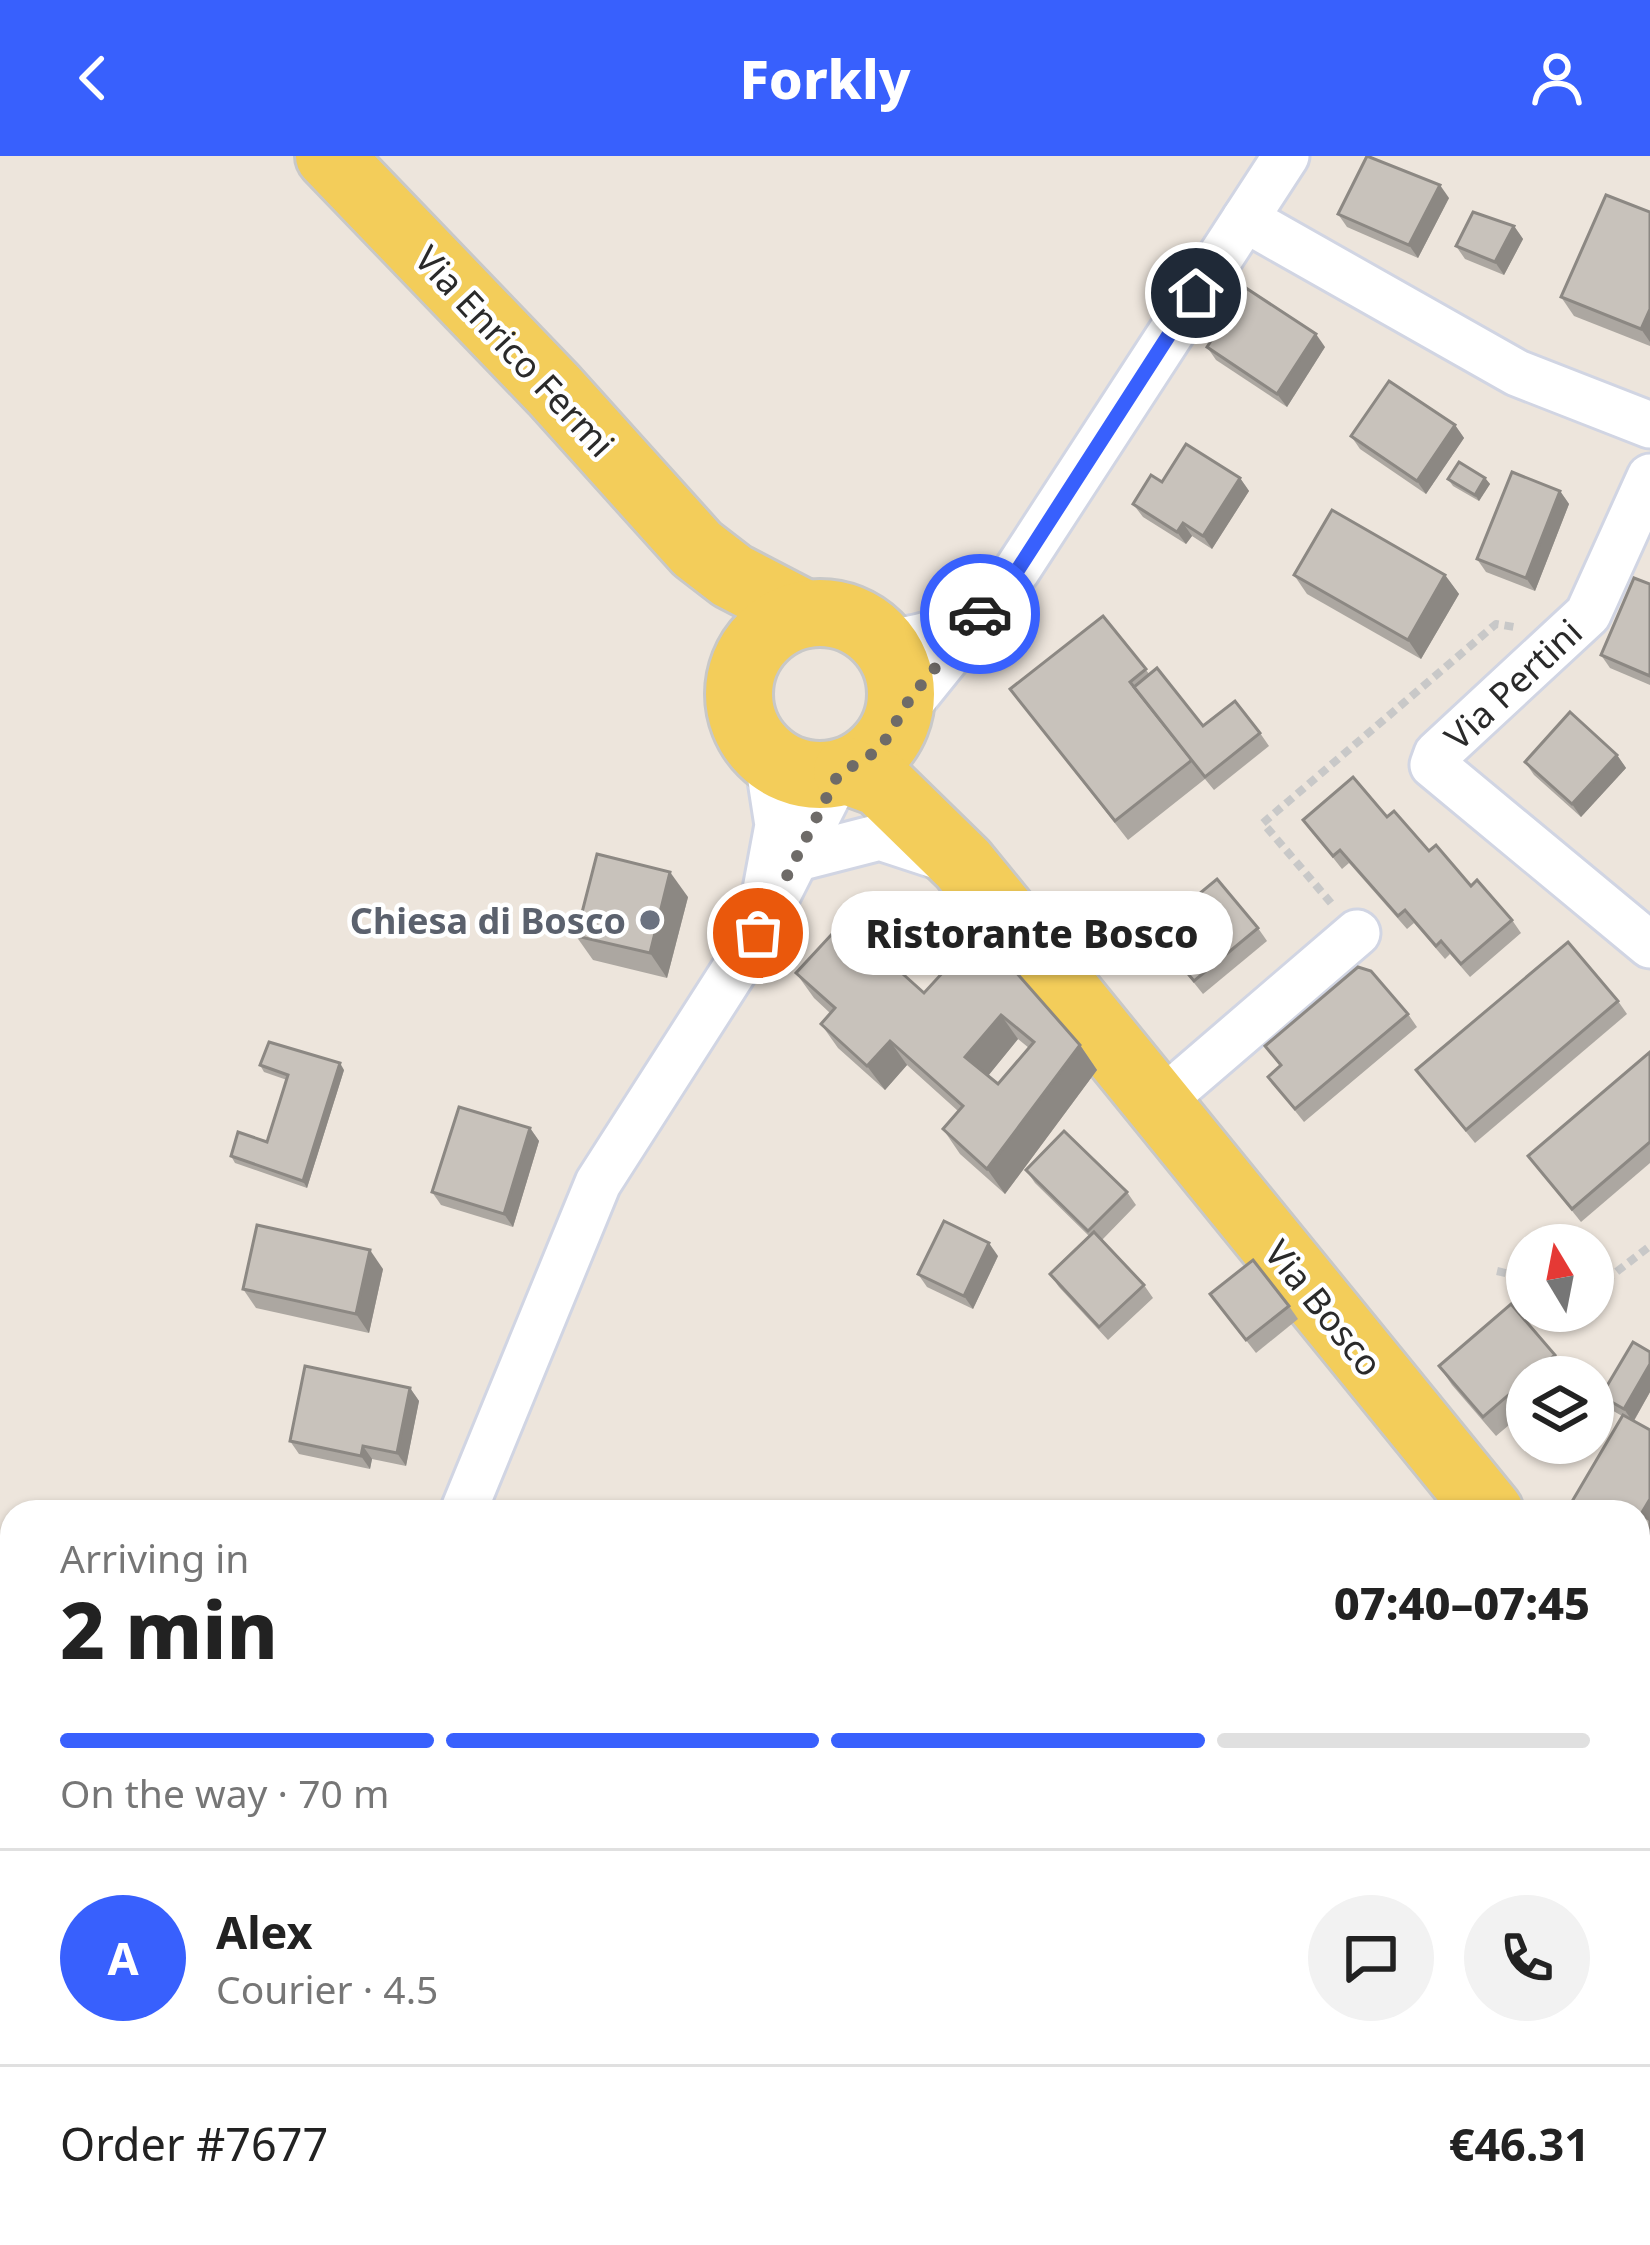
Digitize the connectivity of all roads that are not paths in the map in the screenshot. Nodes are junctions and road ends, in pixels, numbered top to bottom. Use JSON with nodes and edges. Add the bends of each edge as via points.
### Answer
{"nodes":[{"id":1,"x":329,"y":156,"type":"edge"},
{"id":2,"x":1286,"y":156,"type":"edge"},
{"id":3,"x":1245,"y":219,"type":"junction"},
{"id":4,"x":1650,"y":424,"type":"edge"},
{"id":5,"x":1650,"y":477,"type":"edge"},
{"id":6,"x":698,"y":549,"type":"junction"},
{"id":7,"x":1017,"y":571,"type":"junction"},
{"id":8,"x":805,"y":614,"type":"junction"},
{"id":9,"x":883,"y":642,"type":"junction"},
{"id":10,"x":740,"y":680,"type":"junction"},
{"id":11,"x":868,"y":749,"type":"junction"},
{"id":12,"x":766,"y":754,"type":"junction"},
{"id":13,"x":948,"y":847,"type":"junction"},
{"id":14,"x":798,"y":858,"type":"junction"},
{"id":15,"x":758,"y":933,"type":"junction"},
{"id":16,"x":1357,"y":933,"type":"dead end"},
{"id":17,"x":1650,"y":945,"type":"edge"},
{"id":18,"x":1157,"y":1104,"type":"junction"},
{"id":19,"x":469,"y":1500,"type":"edge"},
{"id":20,"x":1480,"y":1500,"type":"edge"}],
"edges":[{"from":1,"to":6,"type":"main road","name":"Via Enrico Fermi"},
{"from":2,"to":3,"type":"street"},
{"from":3,"to":4,"type":"street","via":[[1517,373]]},
{"from":3,"to":7,"type":"street"},
{"from":5,"to":17,"type":"street","name":"Via Pertini","via":[[1588,614],[1433,765]]},
{"from":6,"to":8,"type":"main road","name":"Via Enrico Fermi"},
{"from":6,"to":10,"type":"main road","name":"Via Enrico Fermi","via":[[729,620]]},
{"from":7,"to":9,"type":"street","via":[[951,627],[920,640]]},
{"from":7,"to":11,"type":"street"},
{"from":8,"to":9,"type":"main road","name":"Via Enrico Fermi","via":[[848,618]]},
{"from":8,"to":10,"type":"main road","via":[[769,631]]},
{"from":9,"to":11,"type":"main road","via":[[900,679]]},
{"from":10,"to":12,"type":"main road","name":"Via Enrico Fermi","via":[[749,734]]},
{"from":11,"to":12,"type":"main road","via":[[798,772]]},
{"from":11,"to":13,"type":"main road","name":"Via Bosco"},
{"from":11,"to":14,"type":"street"},
{"from":12,"to":15,"type":"street","via":[[778,825]]},
{"from":13,"to":14,"type":"street","via":[[880,837]]},
{"from":13,"to":18,"type":"main road","name":"Via Bosco"},
{"from":14,"to":15,"type":"street"},
{"from":15,"to":19,"type":"street","via":[[598,1183]]},
{"from":16,"to":18,"type":"street"},
{"from":18,"to":20,"type":"main road","name":"Via Bosco"}]}
